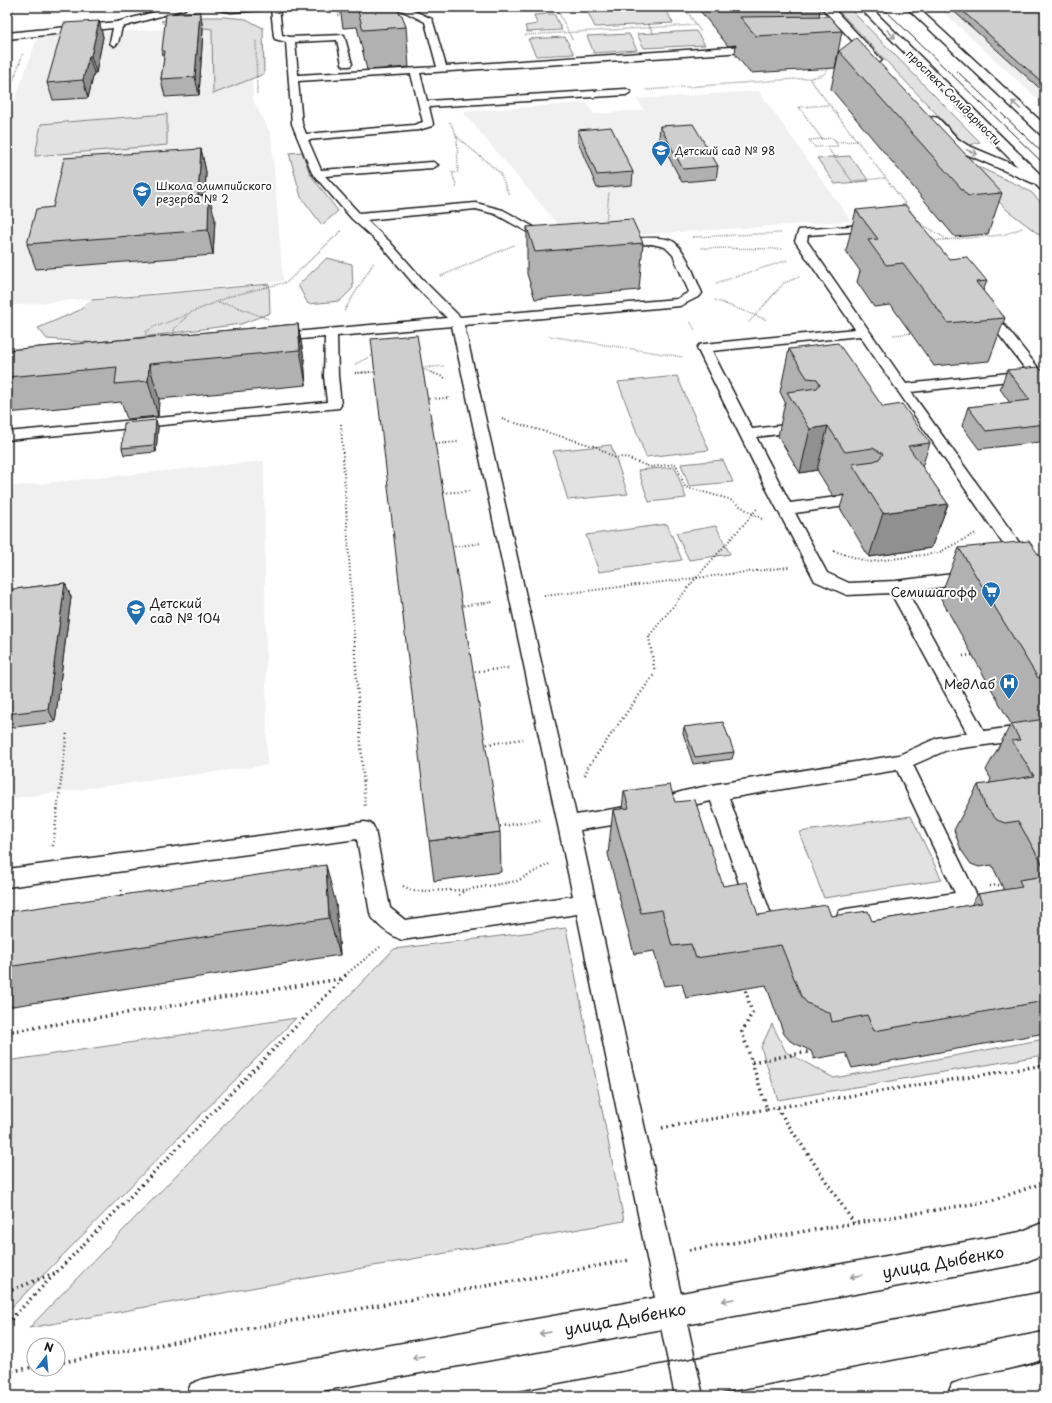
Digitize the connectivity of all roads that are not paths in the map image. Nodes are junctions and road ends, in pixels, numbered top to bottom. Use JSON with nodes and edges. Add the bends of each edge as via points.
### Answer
{"nodes":[{"id":1,"x":182,"y":7,"type":"edge"},
{"id":2,"x":220,"y":7,"type":"edge"},
{"id":3,"x":267,"y":7,"type":"edge"},
{"id":4,"x":275,"y":7,"type":"edge"},
{"id":5,"x":399,"y":7,"type":"edge"},
{"id":6,"x":826,"y":7,"type":"edge"},
{"id":7,"x":864,"y":7,"type":"edge"},
{"id":8,"x":911,"y":7,"type":"edge"},
{"id":9,"x":118,"y":25,"type":"junction"},
{"id":10,"x":7,"y":36,"type":"edge"},
{"id":11,"x":745,"y":38,"type":"edge"},
{"id":12,"x":290,"y":40,"type":"junction"},
{"id":13,"x":114,"y":43,"type":"dead end"},
{"id":14,"x":753,"y":48,"type":"junction"},
{"id":15,"x":771,"y":48,"type":"edge"},
{"id":16,"x":842,"y":48,"type":"edge"},
{"id":17,"x":865,"y":48,"type":"junction"},
{"id":18,"x":347,"y":64,"type":"dead end"},
{"id":19,"x":442,"y":69,"type":"junction"},
{"id":20,"x":886,"y":70,"type":"edge"},
{"id":21,"x":415,"y":71,"type":"junction"},
{"id":22,"x":293,"y":78,"type":"junction"},
{"id":23,"x":626,"y":92,"type":"road end"},
{"id":24,"x":422,"y":104,"type":"junction"},
{"id":25,"x":927,"y":115,"type":"edge"},
{"id":26,"x":1045,"y":132,"type":"edge"},
{"id":27,"x":302,"y":137,"type":"junction"},
{"id":28,"x":433,"y":165,"type":"road end"},
{"id":29,"x":317,"y":173,"type":"junction"},
{"id":30,"x":1042,"y":183,"type":"edge"},
{"id":31,"x":356,"y":217,"type":"junction"},
{"id":32,"x":919,"y":225,"type":"edge"},
{"id":33,"x":557,"y":243,"type":"edge"},
{"id":34,"x":606,"y":244,"type":"edge"},
{"id":35,"x":978,"y":300,"type":"edge"},
{"id":36,"x":457,"y":321,"type":"junction"},
{"id":37,"x":331,"y":332,"type":"junction"},
{"id":38,"x":865,"y":335,"type":"junction"},
{"id":39,"x":264,"y":338,"type":"edge"},
{"id":40,"x":1041,"y":374,"type":"edge"},
{"id":41,"x":902,"y":389,"type":"junction"},
{"id":42,"x":801,"y":427,"type":"edge"},
{"id":43,"x":747,"y":434,"type":"junction"},
{"id":44,"x":7,"y":436,"type":"edge"},
{"id":45,"x":860,"y":499,"type":"edge"},
{"id":46,"x":785,"y":509,"type":"junction"},
{"id":47,"x":1012,"y":573,"type":"edge"},
{"id":48,"x":981,"y":576,"type":"edge"},
{"id":49,"x":896,"y":586,"type":"junction"},
{"id":50,"x":1045,"y":730,"type":"edge"},
{"id":51,"x":979,"y":738,"type":"junction"},
{"id":52,"x":902,"y":762,"type":"junction"},
{"id":53,"x":717,"y":792,"type":"junction"},
{"id":54,"x":568,"y":820,"type":"junction"},
{"id":55,"x":7,"y":878,"type":"edge"},
{"id":56,"x":586,"y":903,"type":"junction"},
{"id":57,"x":830,"y":921,"type":"edge"},
{"id":58,"x":794,"y":926,"type":"edge"},
{"id":59,"x":1045,"y":1238,"type":"edge"},
{"id":60,"x":671,"y":1310,"type":"junction"},
{"id":61,"x":1039,"y":1385,"type":"edge"},
{"id":62,"x":203,"y":1396,"type":"edge"},
{"id":63,"x":689,"y":1396,"type":"edge"},
{"id":64,"x":964,"y":1396,"type":"edge"}],
"edges":[{"from":1,"to":9,"type":"lane"},
{"from":2,"to":3,"type":"lane"},
{"from":4,"to":12,"type":"lane","via":[[278,37]]},
{"from":5,"to":19,"type":"lane","via":[[429,21]]},
{"from":6,"to":17,"type":"main road"},
{"from":7,"to":30,"type":"main road","name":"проспект Солидарности","one_way":true},
{"from":26,"to":8,"type":"main road","one_way":true},
{"from":9,"to":10,"type":"lane"},
{"from":9,"to":13,"type":"lane"},
{"from":11,"to":14,"type":"lane"},
{"from":12,"to":18,"type":"lane","via":[[341,37]]},
{"from":12,"to":22,"type":"lane"},
{"from":14,"to":15,"type":"lane"},
{"from":14,"to":19,"type":"lane"},
{"from":16,"to":17,"type":"lane"},
{"from":17,"to":20,"type":"main road"},
{"from":19,"to":21,"type":"lane"},
{"from":21,"to":22,"type":"lane"},
{"from":21,"to":24,"type":"lane"},
{"from":22,"to":27,"type":"lane","via":[[297,124]]},
{"from":23,"to":24,"type":"lane"},
{"from":24,"to":27,"type":"lane","via":[[428,124],[415,128]]},
{"from":25,"to":30,"type":"main road","one_way":true,"via":[[963,148]]},
{"from":27,"to":29,"type":"lane"},
{"from":28,"to":29,"type":"lane"},
{"from":29,"to":31,"type":"lane"},
{"from":31,"to":33,"type":"lane","via":[[476,206],[499,212]]},
{"from":31,"to":36,"type":"lane","via":[[385,243],[421,285]]},
{"from":32,"to":38,"type":"lane","via":[[803,232],[801,241]]},
{"from":34,"to":36,"type":"lane","via":[[652,241],[669,244],[678,254],[696,293],[680,302]]},
{"from":35,"to":40,"type":"lane"},
{"from":36,"to":37,"type":"lane"},
{"from":36,"to":54,"type":"lane"},
{"from":37,"to":39,"type":"lane"},
{"from":37,"to":44,"type":"lane","via":[[334,405]]},
{"from":38,"to":41,"type":"lane"},
{"from":38,"to":43,"type":"lane","via":[[704,348]]},
{"from":40,"to":41,"type":"lane"},
{"from":41,"to":47,"type":"lane","via":[[996,522],[1034,570]]},
{"from":42,"to":43,"type":"lane"},
{"from":43,"to":46,"type":"lane"},
{"from":45,"to":46,"type":"lane"},
{"from":46,"to":49,"type":"lane","via":[[821,577],[847,589]]},
{"from":48,"to":49,"type":"lane"},
{"from":49,"to":51,"type":"lane"},
{"from":50,"to":51,"type":"lane"},
{"from":51,"to":52,"type":"lane","via":[[944,743]]},
{"from":52,"to":53,"type":"lane"},
{"from":52,"to":57,"type":"lane","via":[[968,900]]},
{"from":53,"to":54,"type":"lane","via":[[638,813]]},
{"from":53,"to":58,"type":"lane","via":[[766,930]]},
{"from":54,"to":56,"type":"lane"},
{"from":55,"to":56,"type":"lane","via":[[365,830],[380,913],[402,930]]},
{"from":56,"to":60,"type":"lane"},
{"from":59,"to":60,"type":"main road","name":"улица Дыбенко","one_way":true,"via":[[1020,1248]]},
{"from":60,"to":62,"type":"main road","name":"улица Дыбенко","one_way":true},
{"from":60,"to":63,"type":"lane"},
{"from":61,"to":64,"type":"main road"}]}
